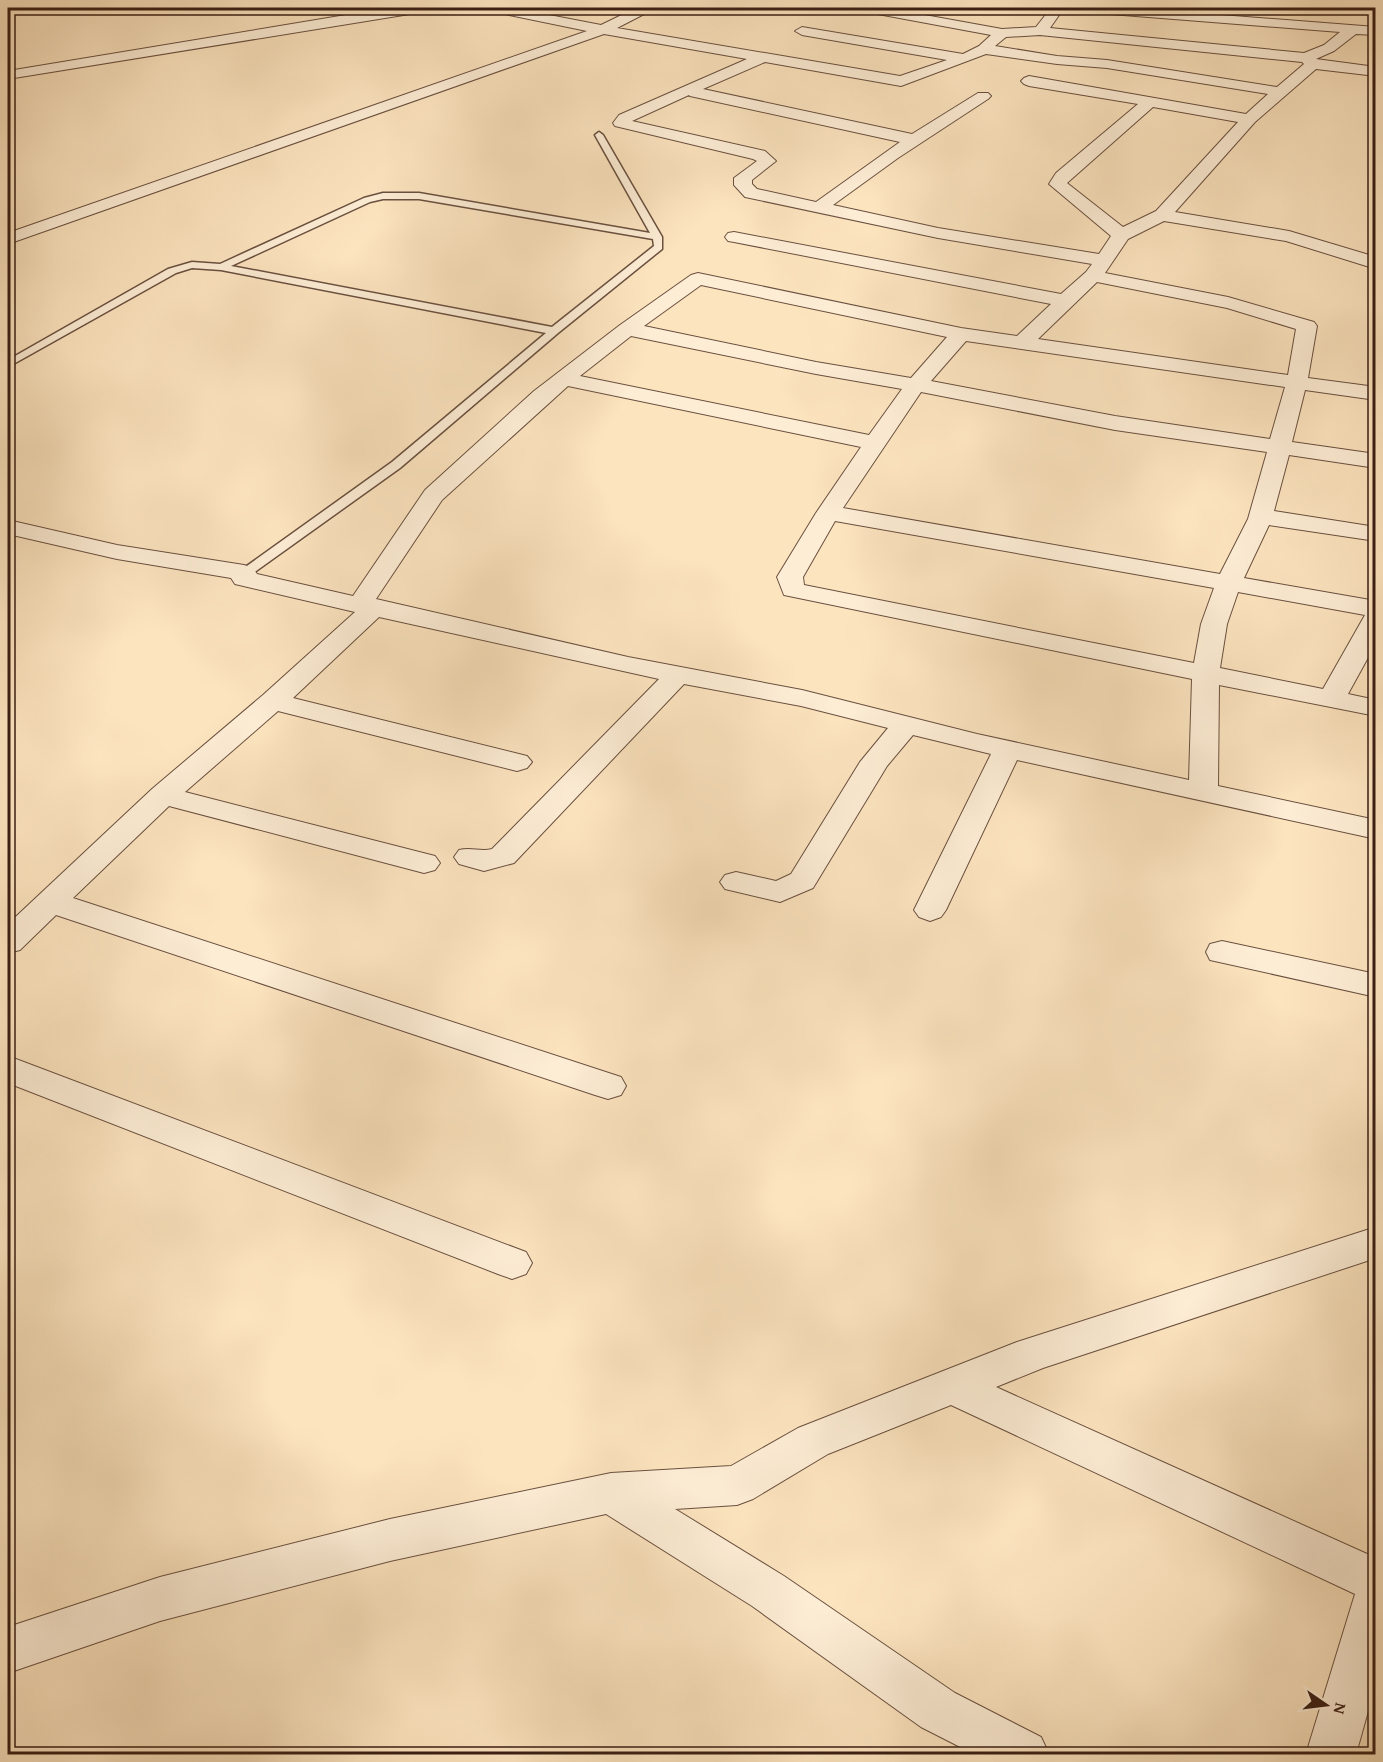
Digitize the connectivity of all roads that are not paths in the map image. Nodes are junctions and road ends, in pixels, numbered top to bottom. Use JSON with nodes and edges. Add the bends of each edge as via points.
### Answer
{"nodes":[{"id":1,"x":372,"y":8,"type":"edge"},
{"id":2,"x":422,"y":8,"type":"edge"},
{"id":3,"x":495,"y":8,"type":"edge"},
{"id":4,"x":645,"y":8,"type":"edge"},
{"id":5,"x":867,"y":8,"type":"edge"},
{"id":6,"x":1058,"y":8,"type":"edge"},
{"id":7,"x":1085,"y":8,"type":"edge"},
{"id":8,"x":390,"y":12,"type":"junction"},
{"id":9,"x":823,"y":21,"type":"dead end"},
{"id":10,"x":1353,"y":29,"type":"junction"},
{"id":11,"x":603,"y":30,"type":"junction"},
{"id":12,"x":1040,"y":31,"type":"junction"},
{"id":13,"x":1376,"y":31,"type":"edge"},
{"id":14,"x":1002,"y":33,"type":"junction"},
{"id":15,"x":771,"y":41,"type":"dead end"},
{"id":16,"x":984,"y":49,"type":"junction"},
{"id":17,"x":739,"y":52,"type":"junction"},
{"id":18,"x":764,"y":57,"type":"junction"},
{"id":19,"x":966,"y":58,"type":"junction"},
{"id":20,"x":1310,"y":61,"type":"junction"},
{"id":21,"x":1376,"y":72,"type":"edge"},
{"id":22,"x":8,"y":75,"type":"edge"},
{"id":23,"x":1029,"y":81,"type":"dead end"},
{"id":24,"x":690,"y":91,"type":"junction"},
{"id":25,"x":1282,"y":92,"type":"junction"},
{"id":26,"x":983,"y":96,"type":"dead end"},
{"id":27,"x":1149,"y":103,"type":"junction"},
{"id":28,"x":1249,"y":119,"type":"junction"},
{"id":29,"x":599,"y":135,"type":"dead end"},
{"id":30,"x":915,"y":140,"type":"junction"},
{"id":31,"x":818,"y":208,"type":"junction"},
{"id":32,"x":1161,"y":215,"type":"junction"},
{"id":33,"x":1121,"y":236,"type":"junction"},
{"id":34,"x":657,"y":237,"type":"junction"},
{"id":35,"x":734,"y":237,"type":"dead end"},
{"id":36,"x":8,"y":239,"type":"edge"},
{"id":37,"x":1376,"y":263,"type":"edge"},
{"id":38,"x":221,"y":267,"type":"junction"},
{"id":39,"x":1098,"y":268,"type":"junction"},
{"id":40,"x":1065,"y":301,"type":"junction"},
{"id":41,"x":627,"y":329,"type":"junction"},
{"id":42,"x":554,"y":331,"type":"junction"},
{"id":43,"x":961,"y":334,"type":"junction"},
{"id":44,"x":1022,"y":343,"type":"junction"},
{"id":45,"x":8,"y":364,"type":"edge"},
{"id":46,"x":564,"y":379,"type":"junction"},
{"id":47,"x":1297,"y":382,"type":"junction"},
{"id":48,"x":915,"y":386,"type":"junction"},
{"id":49,"x":1376,"y":394,"type":"edge"},
{"id":50,"x":875,"y":443,"type":"junction"},
{"id":51,"x":1278,"y":447,"type":"junction"},
{"id":52,"x":1376,"y":461,"type":"edge"},
{"id":53,"x":828,"y":513,"type":"junction"},
{"id":54,"x":1260,"y":516,"type":"junction"},
{"id":55,"x":8,"y":527,"type":"edge"},
{"id":56,"x":1376,"y":534,"type":"edge"},
{"id":57,"x":244,"y":573,"type":"junction"},
{"id":58,"x":1229,"y":582,"type":"junction"},
{"id":59,"x":368,"y":605,"type":"junction"},
{"id":60,"x":1376,"y":609,"type":"edge"},
{"id":61,"x":1376,"y":618,"type":"edge"},
{"id":62,"x":678,"y":674,"type":"junction"},
{"id":63,"x":1206,"y":674,"type":"junction"},
{"id":64,"x":1331,"y":699,"type":"junction"},
{"id":65,"x":273,"y":701,"type":"junction"},
{"id":66,"x":1376,"y":708,"type":"edge"},
{"id":67,"x":907,"y":724,"type":"junction"},
{"id":68,"x":1008,"y":749,"type":"junction"},
{"id":69,"x":517,"y":762,"type":"dead end"},
{"id":70,"x":1203,"y":793,"type":"junction"},
{"id":71,"x":163,"y":795,"type":"junction"},
{"id":72,"x":1376,"y":830,"type":"edge"},
{"id":73,"x":470,"y":857,"type":"dead end"},
{"id":74,"x":424,"y":863,"type":"dead end"},
{"id":75,"x":736,"y":882,"type":"dead end"},
{"id":76,"x":51,"y":902,"type":"junction"},
{"id":77,"x":930,"y":910,"type":"dead end"},
{"id":78,"x":8,"y":942,"type":"edge"},
{"id":79,"x":1222,"y":952,"type":"dead end"},
{"id":80,"x":1376,"y":986,"type":"edge"},
{"id":81,"x":8,"y":1069,"type":"edge"},
{"id":82,"x":608,"y":1086,"type":"dead end"},
{"id":83,"x":1376,"y":1242,"type":"edge"},
{"id":84,"x":512,"y":1263,"type":"dead end"},
{"id":85,"x":954,"y":1387,"type":"junction"},
{"id":86,"x":611,"y":1493,"type":"junction"},
{"id":87,"x":1376,"y":1581,"type":"edge"},
{"id":88,"x":1376,"y":1598,"type":"edge"},
{"id":89,"x":8,"y":1650,"type":"edge"},
{"id":90,"x":1024,"y":1755,"type":"edge"},
{"id":91,"x":1331,"y":1755,"type":"edge"}],
"edges":[{"from":1,"to":8,"type":"street"},
{"from":2,"to":8,"type":"street"},
{"from":3,"to":11,"type":"street"},
{"from":4,"to":11,"type":"street"},
{"from":5,"to":14,"type":"street"},
{"from":6,"to":12,"type":"street"},
{"from":7,"to":10,"type":"street"},
{"from":8,"to":22,"type":"street"},
{"from":9,"to":19,"type":"street","via":[[796,32]]},
{"from":10,"to":13,"type":"street"},
{"from":10,"to":20,"type":"street"},
{"from":11,"to":17,"type":"street"},
{"from":11,"to":36,"type":"street","via":[[332,122]]},
{"from":12,"to":14,"type":"street"},
{"from":12,"to":20,"type":"street"},
{"from":14,"to":16,"type":"street"},
{"from":15,"to":17,"type":"street"},
{"from":16,"to":19,"type":"street"},
{"from":16,"to":25,"type":"street"},
{"from":17,"to":18,"type":"street"},
{"from":18,"to":19,"type":"street","via":[[902,81]]},
{"from":18,"to":24,"type":"street"},
{"from":20,"to":21,"type":"street"},
{"from":20,"to":25,"type":"street"},
{"from":23,"to":27,"type":"street"},
{"from":24,"to":30,"type":"street"},
{"from":24,"to":31,"type":"street","via":[[621,123],[759,155],[768,161],[743,178],[751,193]]},
{"from":25,"to":28,"type":"street"},
{"from":26,"to":30,"type":"street"},
{"from":27,"to":28,"type":"street"},
{"from":27,"to":33,"type":"street","via":[[1058,184]]},
{"from":28,"to":32,"type":"street"},
{"from":29,"to":34,"type":"lane"},
{"from":30,"to":31,"type":"street"},
{"from":31,"to":39,"type":"street"},
{"from":32,"to":33,"type":"street"},
{"from":32,"to":37,"type":"street","via":[[1289,236]]},
{"from":33,"to":39,"type":"street"},
{"from":34,"to":38,"type":"lane","via":[[399,195],[367,200]]},
{"from":34,"to":42,"type":"lane","via":[[659,247],[653,254]]},
{"from":35,"to":40,"type":"street"},
{"from":38,"to":42,"type":"lane"},
{"from":38,"to":45,"type":"lane","via":[[192,265],[172,271]]},
{"from":39,"to":40,"type":"street"},
{"from":39,"to":47,"type":"street","via":[[1307,326]]},
{"from":40,"to":44,"type":"street"},
{"from":41,"to":43,"type":"street","via":[[698,279]]},
{"from":41,"to":46,"type":"street"},
{"from":41,"to":48,"type":"street"},
{"from":42,"to":57,"type":"lane","via":[[396,465]]},
{"from":43,"to":44,"type":"street"},
{"from":43,"to":48,"type":"street"},
{"from":44,"to":47,"type":"street"},
{"from":46,"to":50,"type":"street"},
{"from":46,"to":59,"type":"street","via":[[433,495]]},
{"from":47,"to":49,"type":"street"},
{"from":47,"to":51,"type":"street"},
{"from":48,"to":50,"type":"street"},
{"from":48,"to":51,"type":"street","via":[[1115,423]]},
{"from":50,"to":53,"type":"street"},
{"from":51,"to":52,"type":"street"},
{"from":51,"to":54,"type":"street"},
{"from":53,"to":58,"type":"street"},
{"from":53,"to":63,"type":"street","via":[[790,577],[793,591]]},
{"from":54,"to":56,"type":"street"},
{"from":54,"to":58,"type":"street"},
{"from":55,"to":57,"type":"street","via":[[117,552]]},
{"from":57,"to":59,"type":"street","via":[[244,579]]},
{"from":58,"to":60,"type":"street"},
{"from":58,"to":63,"type":"street","via":[[1214,624]]},
{"from":59,"to":62,"type":"street"},
{"from":59,"to":65,"type":"street"},
{"from":61,"to":64,"type":"street"},
{"from":62,"to":67,"type":"street"},
{"from":62,"to":73,"type":"street","via":[[503,856],[484,861]]},
{"from":63,"to":64,"type":"street"},
{"from":63,"to":70,"type":"street"},
{"from":64,"to":66,"type":"street"},
{"from":65,"to":69,"type":"street"},
{"from":65,"to":71,"type":"street"},
{"from":67,"to":68,"type":"street"},
{"from":67,"to":75,"type":"street","via":[[875,762],[802,881],[780,892]]},
{"from":68,"to":70,"type":"street"},
{"from":68,"to":77,"type":"street"},
{"from":70,"to":72,"type":"street"},
{"from":71,"to":74,"type":"street"},
{"from":71,"to":76,"type":"street"},
{"from":76,"to":78,"type":"street"},
{"from":76,"to":82,"type":"street"},
{"from":79,"to":80,"type":"street"},
{"from":81,"to":84,"type":"street"},
{"from":83,"to":85,"type":"street","via":[[1032,1354]]},
{"from":85,"to":86,"type":"street","via":[[813,1441],[737,1485]]},
{"from":85,"to":87,"type":"street"},
{"from":86,"to":89,"type":"street","via":[[390,1540],[160,1599]]},
{"from":86,"to":90,"type":"street","via":[[768,1591],[938,1710]]},
{"from":88,"to":91,"type":"street"}]}
